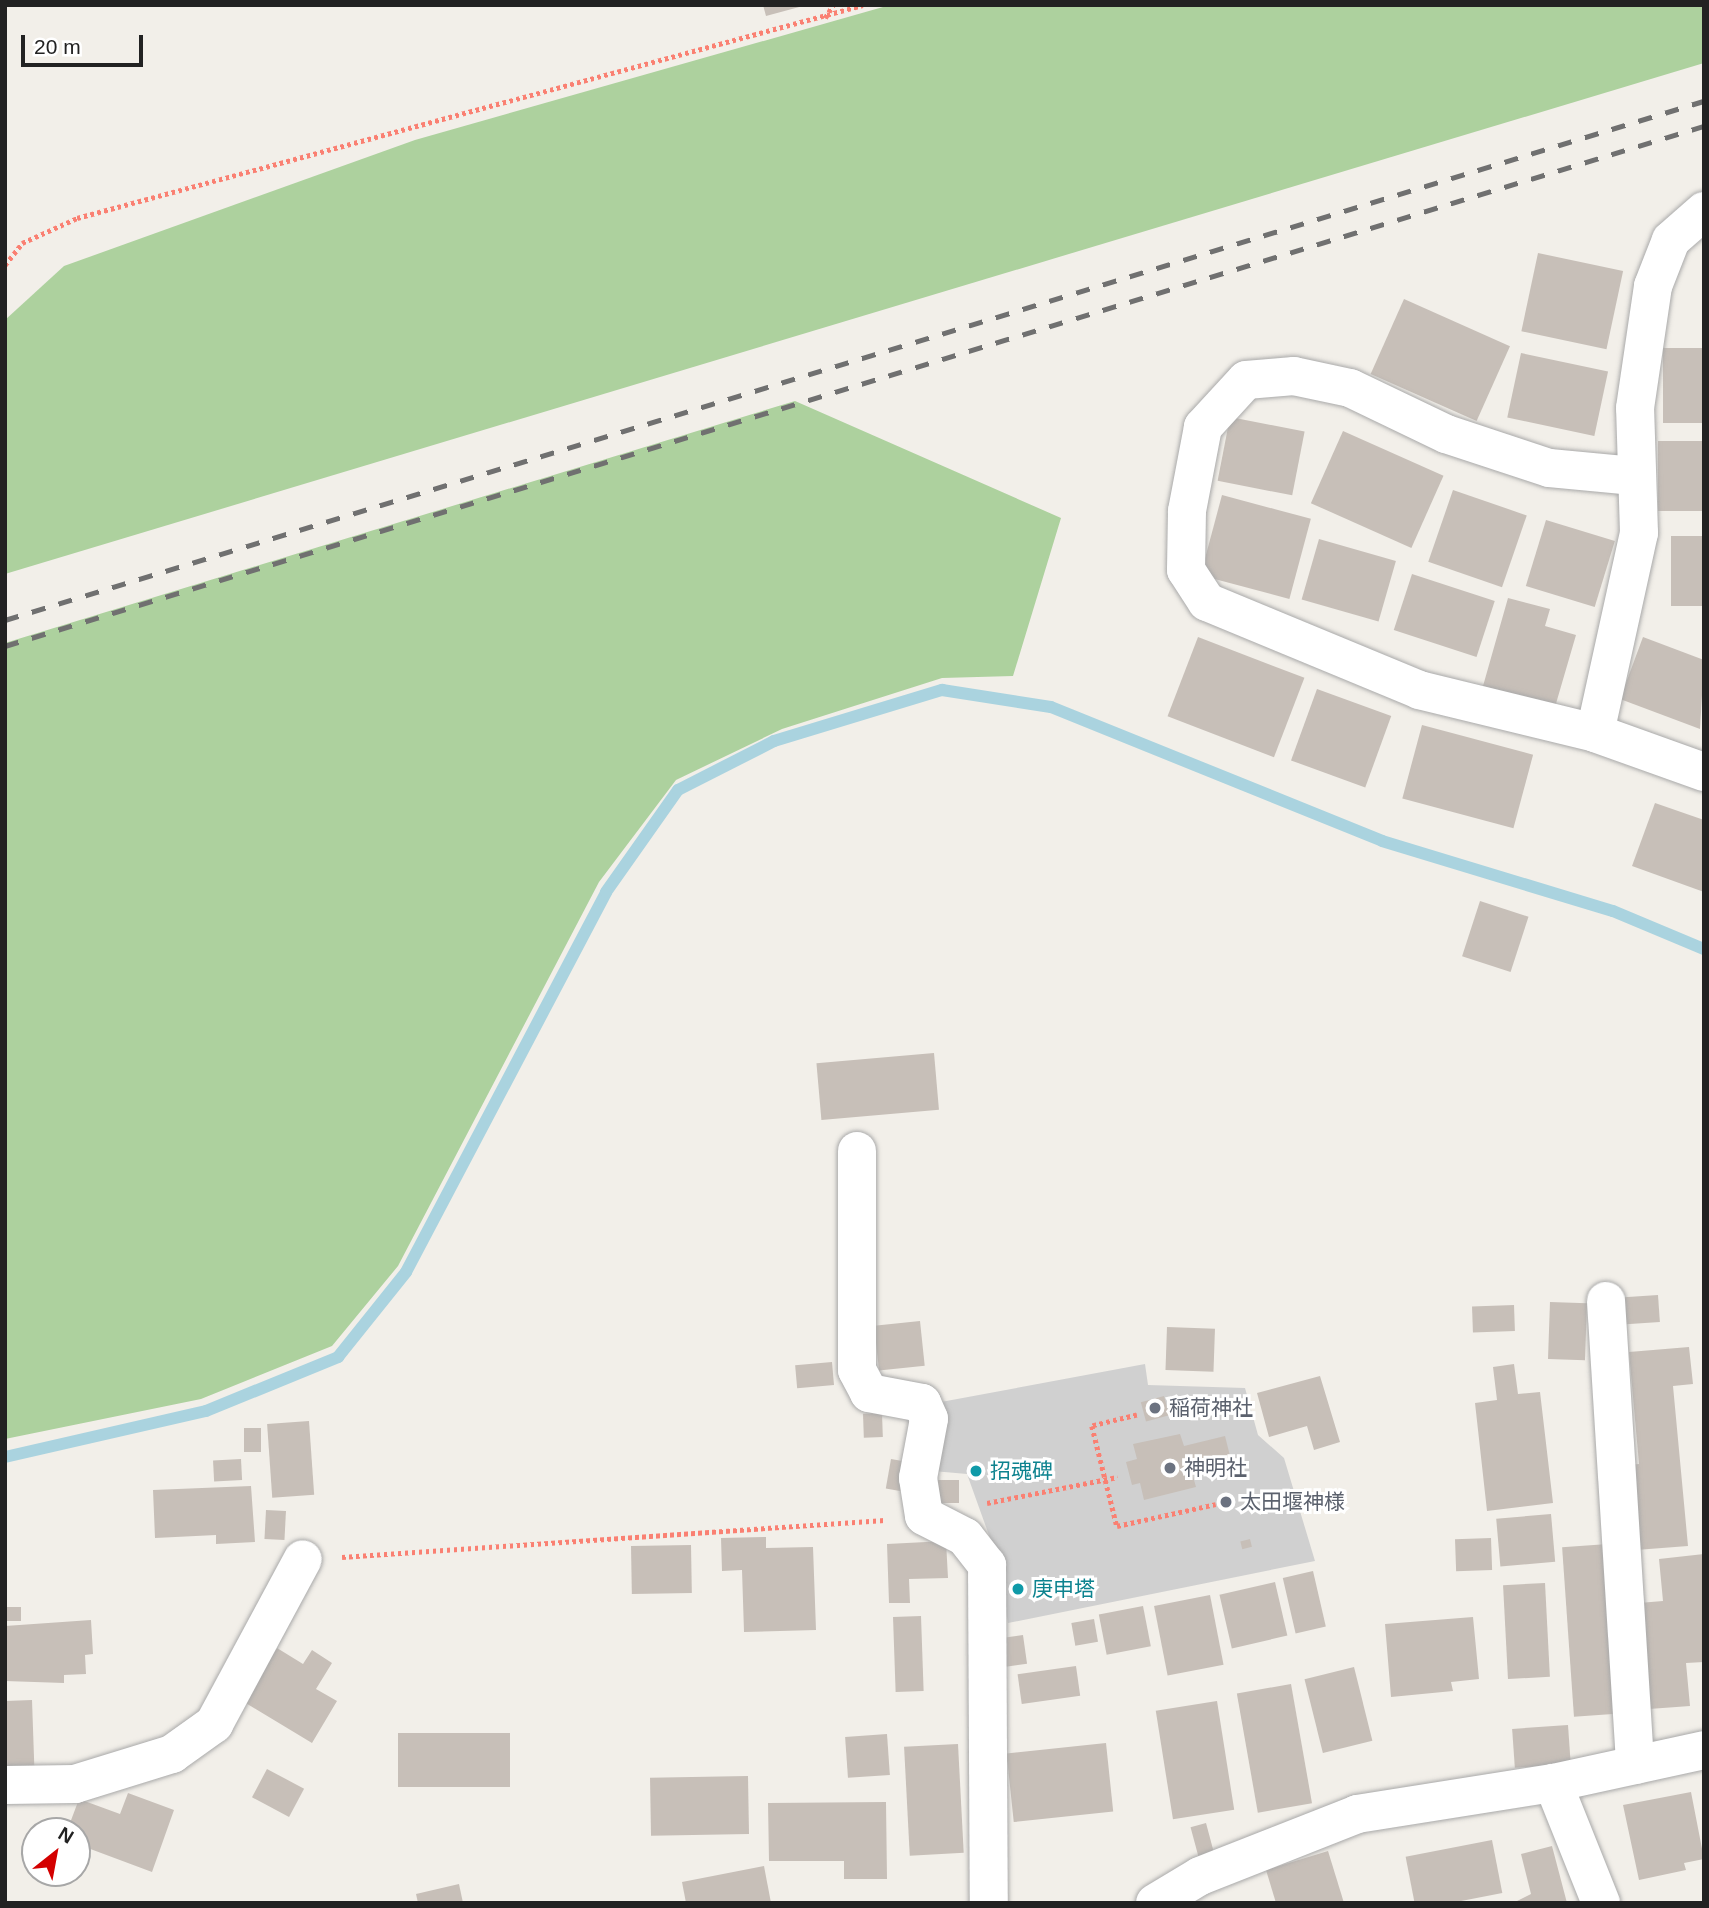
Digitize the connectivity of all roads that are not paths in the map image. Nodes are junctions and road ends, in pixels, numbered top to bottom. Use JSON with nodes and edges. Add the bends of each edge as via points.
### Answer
{"nodes":[{"id":1,"x":1704,"y":211,"type":"edge"},
{"id":2,"x":1634,"y":476,"type":"junction"},
{"id":3,"x":1595,"y":733,"type":"junction"},
{"id":4,"x":1704,"y":772,"type":"edge"},
{"id":5,"x":857,"y":1151,"type":"dead end"},
{"id":6,"x":1606,"y":1301,"type":"dead end"},
{"id":7,"x":303,"y":1559,"type":"road end"},
{"id":8,"x":1704,"y":1749,"type":"edge"},
{"id":9,"x":1635,"y":1765,"type":"junction"},
{"id":10,"x":1553,"y":1783,"type":"junction"},
{"id":11,"x":5,"y":1785,"type":"edge"},
{"id":12,"x":989,"y":1903,"type":"edge"},
{"id":13,"x":1155,"y":1903,"type":"edge"},
{"id":14,"x":1601,"y":1903,"type":"edge"}],
"edges":[{"from":1,"to":2,"type":"street","via":[[1671,240],[1653,286],[1635,408]]},
{"from":2,"to":3,"type":"street","via":[[1639,533],[1630,595]]},
{"from":2,"to":3,"type":"street","via":[[1549,468],[1446,434],[1350,388],[1294,376],[1245,380],[1203,427],[1187,511],[1186,570],[1207,601],[1419,690]]},
{"from":3,"to":4,"type":"street"},
{"from":5,"to":12,"type":"street","via":[[857,1370],[869,1393],[922,1403],[929,1419],[918,1478],[924,1516],[965,1537],[987,1565]]},
{"from":6,"to":9,"type":"street"},
{"from":7,"to":11,"type":"street","via":[[214,1724],[172,1754],[75,1784]]},
{"from":8,"to":9,"type":"street"},
{"from":9,"to":10,"type":"street"},
{"from":10,"to":13,"type":"street","via":[[1357,1814],[1200,1876]]},
{"from":10,"to":14,"type":"street"}]}
